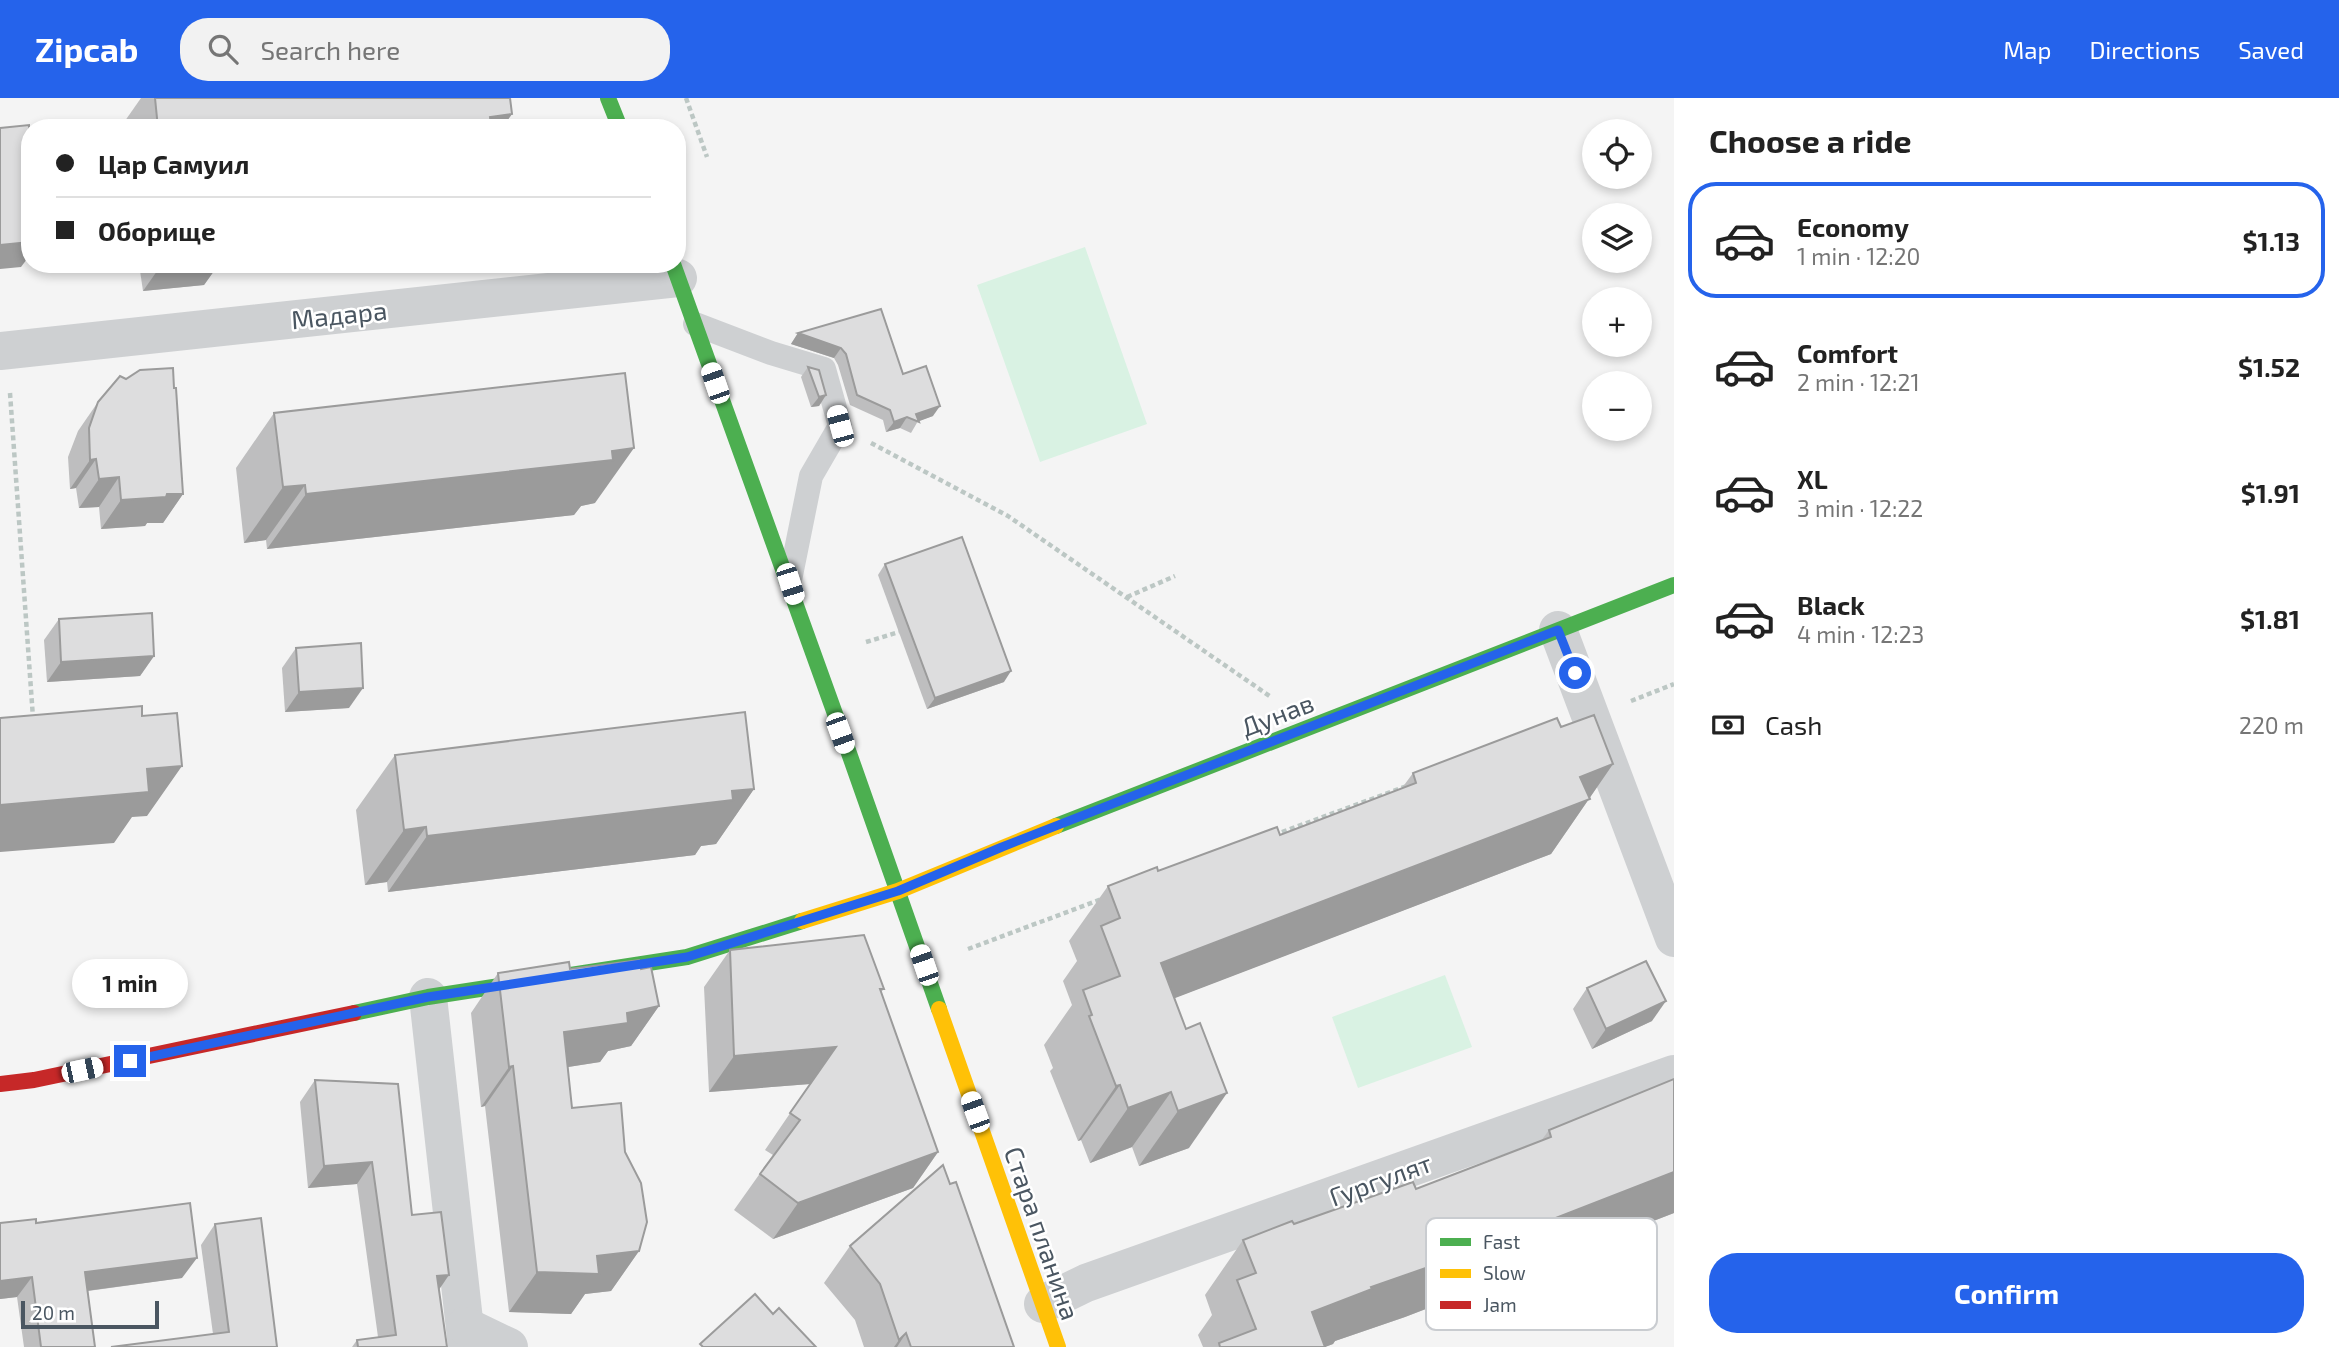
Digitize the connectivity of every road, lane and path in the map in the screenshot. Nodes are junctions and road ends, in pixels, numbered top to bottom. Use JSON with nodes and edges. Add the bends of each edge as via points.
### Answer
{"nodes":[{"id":1,"x":608,"y":98,"type":"edge"},
{"id":2,"x":686,"y":98,"type":"edge"},
{"id":3,"x":616,"y":119,"type":"edge"},
{"id":4,"x":707,"y":157,"type":"dead end"},
{"id":5,"x":659,"y":273,"type":"edge"},
{"id":6,"x":677,"y":273,"type":"edge"},
{"id":7,"x":695,"y":324,"type":"junction"},
{"id":8,"x":3,"y":351,"type":"edge"},
{"id":9,"x":840,"y":426,"type":"junction"},
{"id":10,"x":1175,"y":576,"type":"dead end"},
{"id":11,"x":790,"y":584,"type":"junction"},
{"id":12,"x":1674,"y":585,"type":"edge"},
{"id":13,"x":1126,"y":598,"type":"junction"},
{"id":14,"x":1558,"y":630,"type":"junction"},
{"id":15,"x":899,"y":632,"type":"dead end"},
{"id":16,"x":866,"y":642,"type":"dead end"},
{"id":17,"x":1674,"y":684,"type":"edge"},
{"id":18,"x":1274,"y":700,"type":"dead end"},
{"id":19,"x":1592,"y":717,"type":"junction"},
{"id":20,"x":33,"y":718,"type":"edge"},
{"id":21,"x":1410,"y":785,"type":"edge"},
{"id":22,"x":1267,"y":838,"type":"edge"},
{"id":23,"x":898,"y":891,"type":"junction"},
{"id":24,"x":1111,"y":896,"type":"edge"},
{"id":25,"x":1674,"y":938,"type":"edge"},
{"id":26,"x":968,"y":949,"type":"dead end"},
{"id":27,"x":428,"y":997,"type":"junction"},
{"id":28,"x":1674,"y":1074,"type":"edge"},
{"id":29,"x":0,"y":1084,"type":"edge"},
{"id":30,"x":1043,"y":1304,"type":"junction"},
{"id":31,"x":466,"y":1336,"type":"edge"},
{"id":32,"x":509,"y":1347,"type":"edge"},
{"id":33,"x":1058,"y":1347,"type":"edge"}],
"edges":[{"from":1,"to":3,"type":"main road"},
{"from":2,"to":4,"type":"path"},
{"from":5,"to":8,"type":"street","name":"Мадара"},
{"from":6,"to":7,"type":"main road","name":"Стара планина"},
{"from":7,"to":9,"type":"lane","via":[[824,369]]},
{"from":7,"to":11,"type":"main road","name":"Стара планина"},
{"from":8,"to":20,"type":"path"},
{"from":9,"to":11,"type":"lane","via":[[811,476]]},
{"from":9,"to":13,"type":"path","via":[[1008,516]]},
{"from":10,"to":13,"type":"path"},
{"from":11,"to":23,"type":"main road","name":"Стара планина"},
{"from":12,"to":14,"type":"main road","name":"Дунав"},
{"from":13,"to":18,"type":"path"},
{"from":14,"to":19,"type":"street"},
{"from":14,"to":23,"type":"main road","name":"Дунав"},
{"from":15,"to":16,"type":"path"},
{"from":17,"to":19,"type":"path"},
{"from":19,"to":25,"type":"street"},
{"from":21,"to":22,"type":"path"},
{"from":23,"to":27,"type":"main road","name":"Дунав","via":[[687,957]]},
{"from":23,"to":30,"type":"main road","name":"Стара планина"},
{"from":24,"to":26,"type":"path"},
{"from":27,"to":29,"type":"main road","name":"Дунав"},
{"from":27,"to":31,"type":"street"},
{"from":28,"to":30,"type":"street","name":"Гургулят","via":[[1086,1283]]},
{"from":30,"to":33,"type":"main road","name":"Стара планина"},
{"from":31,"to":32,"type":"street"}]}
